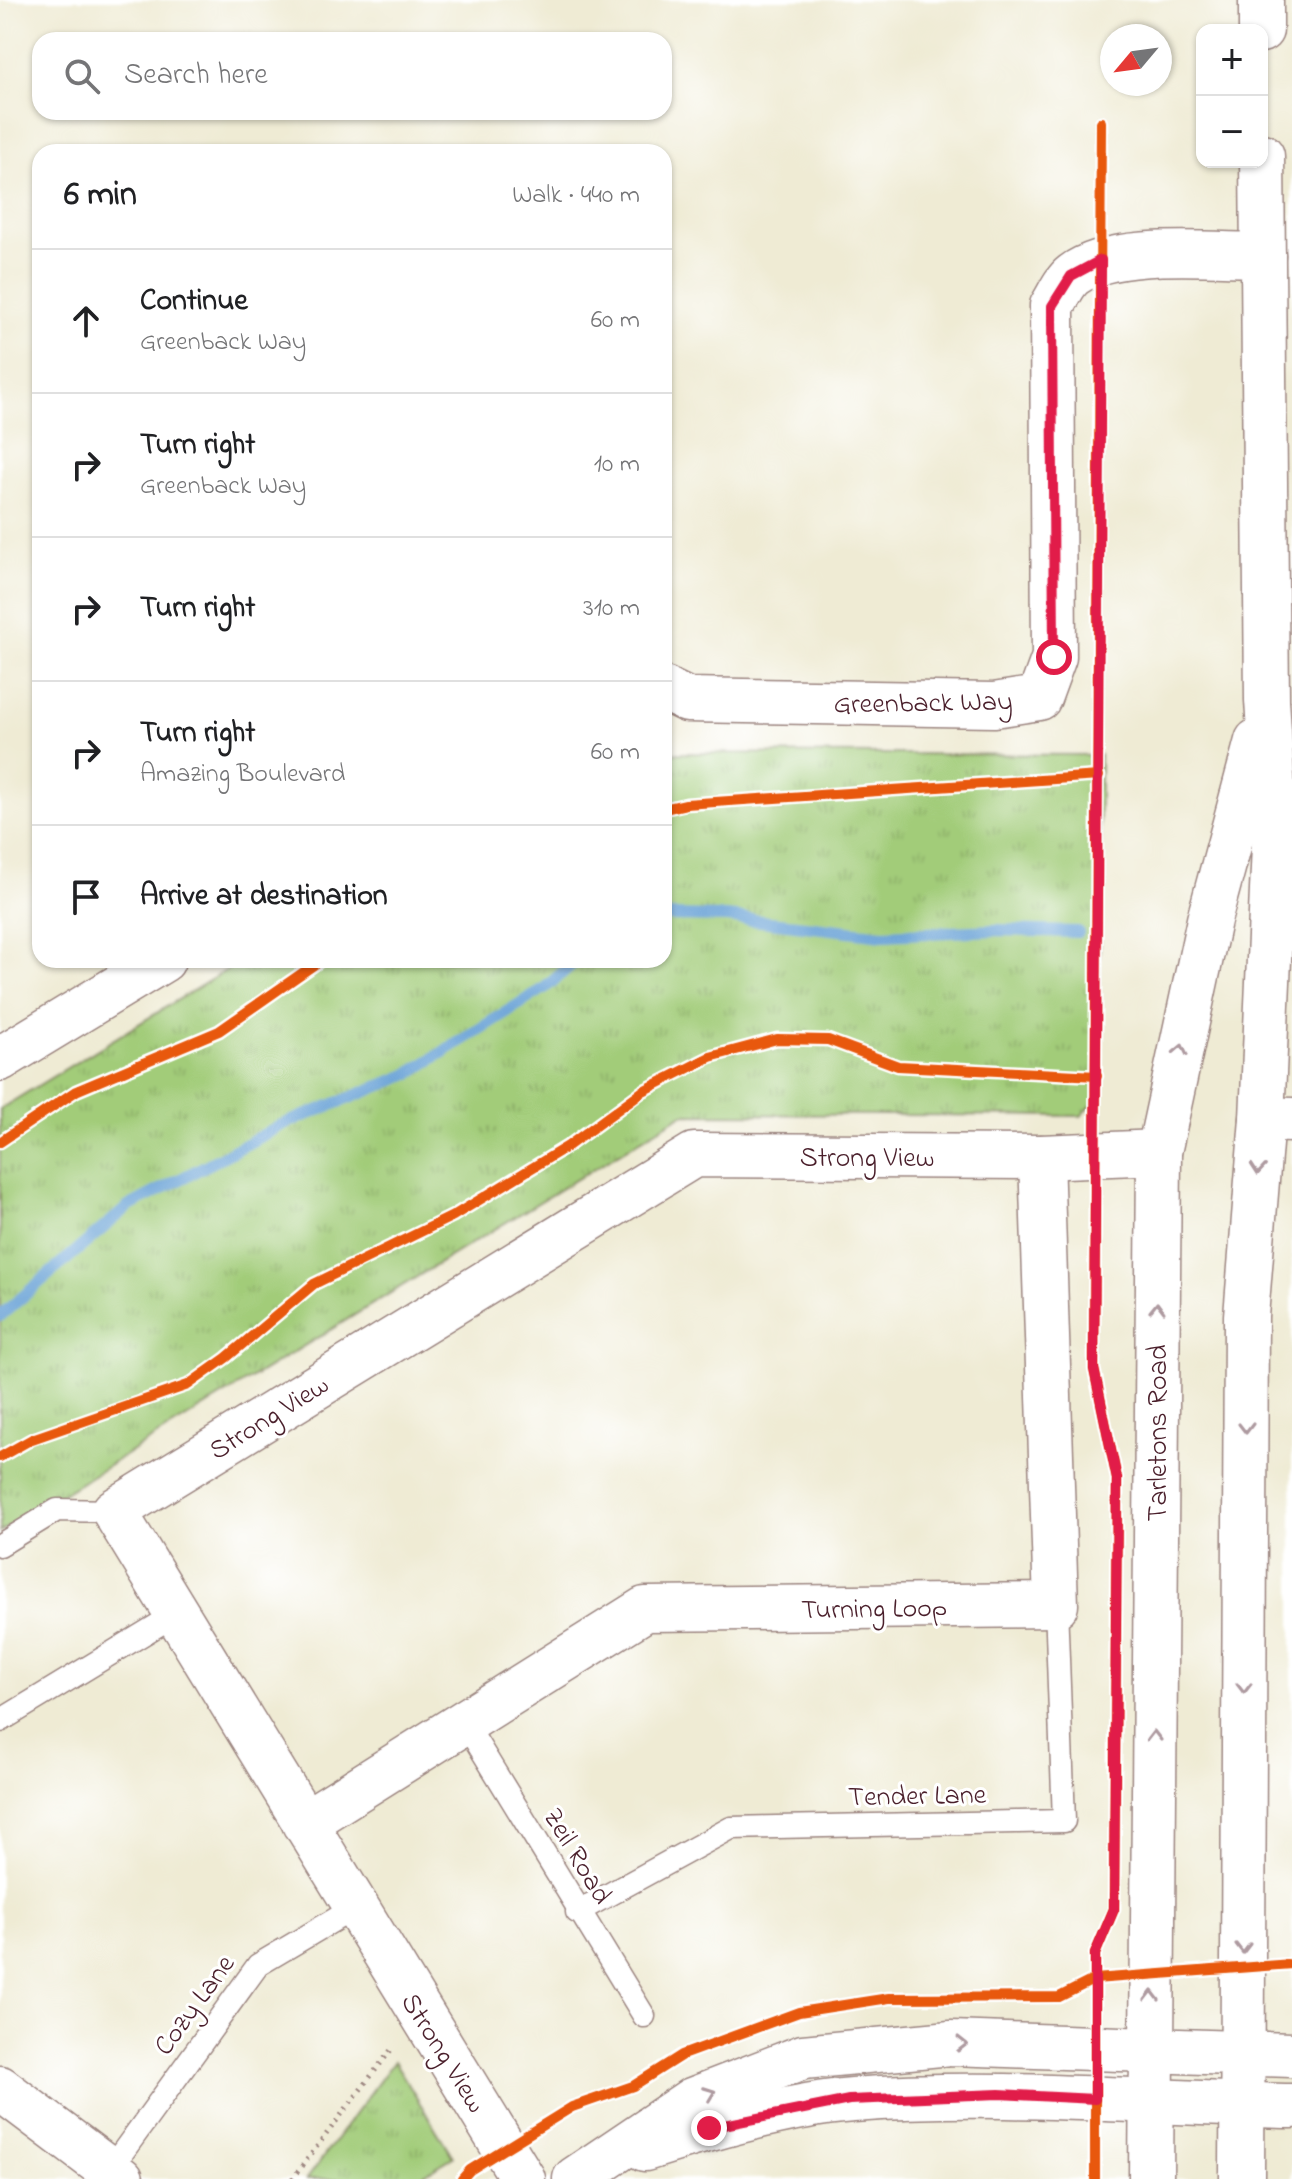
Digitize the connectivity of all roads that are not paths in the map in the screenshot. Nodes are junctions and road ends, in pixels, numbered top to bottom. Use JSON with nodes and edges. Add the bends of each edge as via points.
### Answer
{"nodes":[{"id":1,"x":1261,"y":0,"type":"edge"},
{"id":2,"x":1261,"y":24,"type":"edge"},
{"id":3,"x":1262,"y":168,"type":"edge"},
{"id":4,"x":1263,"y":255,"type":"junction"},
{"id":5,"x":672,"y":693,"type":"edge"},
{"id":6,"x":1280,"y":699,"type":"edge"},
{"id":7,"x":150,"y":968,"type":"edge"},
{"id":8,"x":0,"y":1059,"type":"edge"},
{"id":9,"x":1277,"y":1119,"type":"edge"},
{"id":10,"x":1159,"y":1152,"type":"junction"},
{"id":11,"x":1041,"y":1157,"type":"junction"},
{"id":12,"x":114,"y":1511,"type":"junction"},
{"id":13,"x":0,"y":1545,"type":"edge"},
{"id":14,"x":1056,"y":1605,"type":"junction"},
{"id":15,"x":176,"y":1614,"type":"junction"},
{"id":16,"x":0,"y":1721,"type":"edge"},
{"id":17,"x":465,"y":1723,"type":"junction"},
{"id":18,"x":304,"y":1823,"type":"junction"},
{"id":19,"x":356,"y":1907,"type":"junction"},
{"id":20,"x":577,"y":1912,"type":"junction"},
{"id":21,"x":644,"y":2016,"type":"dead end"},
{"id":22,"x":1152,"y":2050,"type":"junction"},
{"id":23,"x":1224,"y":2053,"type":"junction"},
{"id":24,"x":1292,"y":2055,"type":"edge"},
{"id":25,"x":0,"y":2088,"type":"edge"},
{"id":26,"x":1152,"y":2102,"type":"junction"},
{"id":27,"x":1224,"y":2105,"type":"junction"},
{"id":28,"x":1292,"y":2106,"type":"edge"},
{"id":29,"x":586,"y":2172,"type":"edge"},
{"id":30,"x":111,"y":2176,"type":"edge"},
{"id":31,"x":523,"y":2179,"type":"edge"},
{"id":32,"x":1151,"y":2179,"type":"edge"},
{"id":33,"x":1242,"y":2179,"type":"edge"}],
"edges":[{"from":1,"to":2,"type":"street"},
{"from":3,"to":4,"type":"street","name":"Tarletons Road"},
{"from":4,"to":5,"type":"street","name":"Greenback Way","via":[[1101,260],[1071,276],[1052,306],[1054,657],[1039,698],[994,705],[687,700]]},
{"from":4,"to":6,"type":"street","name":"Tarletons Road"},
{"from":6,"to":9,"type":"street","name":"Tarletons Road","via":[[1275,822]]},
{"from":10,"to":6,"type":"street","name":"Tarletons Road","one_way":true,"via":[[1209,920]]},
{"from":7,"to":8,"type":"street"},
{"from":9,"to":23,"type":"street","name":"Tarletons Road","one_way":true,"via":[[1246,1316]]},
{"from":10,"to":11,"type":"street","name":"Strong View"},
{"from":22,"to":10,"type":"street","name":"Tarletons Road","one_way":true},
{"from":11,"to":12,"type":"street","name":"Strong View","via":[[694,1155]]},
{"from":11,"to":14,"type":"street"},
{"from":12,"to":13,"type":"lane","via":[[57,1510]]},
{"from":12,"to":15,"type":"street","name":"Strong View"},
{"from":14,"to":17,"type":"street","name":"Turning Loop","via":[[645,1609]]},
{"from":14,"to":20,"type":"lane","name":"Tender Lane","via":[[1064,1821],[731,1828]]},
{"from":15,"to":16,"type":"lane"},
{"from":15,"to":18,"type":"street","name":"Strong View"},
{"from":17,"to":18,"type":"street","name":"Turning Loop"},
{"from":17,"to":20,"type":"lane","name":"Zeil Road"},
{"from":18,"to":19,"type":"street","name":"Strong View"},
{"from":19,"to":30,"type":"lane","name":"Cozy Lane","via":[[258,1965]]},
{"from":19,"to":31,"type":"street","name":"Strong View"},
{"from":20,"to":21,"type":"lane","name":"Zeil Road"},
{"from":22,"to":23,"type":"street"},
{"from":22,"to":26,"type":"street","name":"Tarletons Road"},
{"from":29,"to":22,"type":"street","one_way":true,"via":[[692,2100],[803,2057],[951,2043]]},
{"from":23,"to":24,"type":"street"},
{"from":23,"to":27,"type":"street","name":"Tarletons Road"},
{"from":25,"to":30,"type":"street"},
{"from":26,"to":27,"type":"street"},
{"from":26,"to":29,"type":"street","via":[[999,2094],[849,2100],[709,2128]]},
{"from":26,"to":32,"type":"street","name":"Tarletons Road"},
{"from":27,"to":28,"type":"street"},
{"from":27,"to":33,"type":"street","name":"Tarletons Road"}]}
